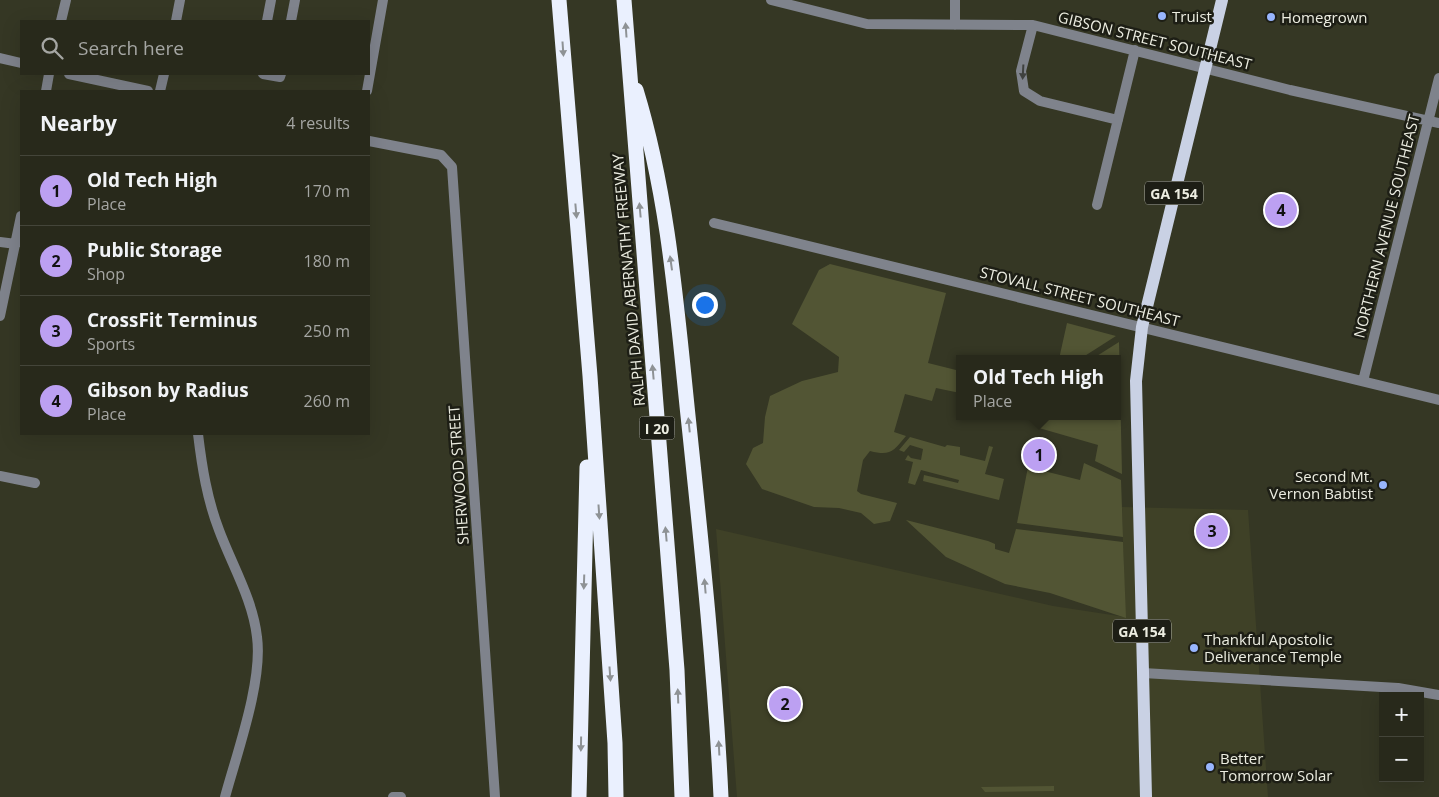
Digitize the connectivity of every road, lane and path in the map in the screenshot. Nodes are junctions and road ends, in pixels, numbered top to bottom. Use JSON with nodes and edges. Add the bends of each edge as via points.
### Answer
{"nodes":[{"id":1,"x":66,"y":0,"type":"edge"},
{"id":2,"x":180,"y":0,"type":"edge"},
{"id":3,"x":271,"y":0,"type":"edge"},
{"id":4,"x":295,"y":0,"type":"edge"},
{"id":5,"x":383,"y":0,"type":"edge"},
{"id":6,"x":559,"y":0,"type":"edge"},
{"id":7,"x":624,"y":0,"type":"edge"},
{"id":8,"x":772,"y":0,"type":"edge"},
{"id":9,"x":955,"y":0,"type":"edge"},
{"id":10,"x":1222,"y":0,"type":"edge"},
{"id":11,"x":61,"y":20,"type":"edge"},
{"id":12,"x":176,"y":20,"type":"edge"},
{"id":13,"x":267,"y":20,"type":"edge"},
{"id":14,"x":291,"y":20,"type":"edge"},
{"id":15,"x":955,"y":25,"type":"junction"},
{"id":16,"x":1033,"y":25,"type":"junction"},
{"id":17,"x":1135,"y":50,"type":"junction"},
{"id":18,"x":0,"y":58,"type":"edge"},
{"id":19,"x":628,"y":60,"type":"junction"},
{"id":20,"x":20,"y":63,"type":"edge"},
{"id":21,"x":1205,"y":68,"type":"junction"},
{"id":22,"x":370,"y":74,"type":"edge"},
{"id":23,"x":49,"y":75,"type":"edge"},
{"id":24,"x":74,"y":75,"type":"edge"},
{"id":25,"x":164,"y":75,"type":"edge"},
{"id":26,"x":269,"y":75,"type":"edge"},
{"id":27,"x":281,"y":75,"type":"edge"},
{"id":28,"x":370,"y":75,"type":"edge"},
{"id":29,"x":1439,"y":78,"type":"edge"},
{"id":30,"x":46,"y":90,"type":"edge"},
{"id":31,"x":143,"y":90,"type":"edge"},
{"id":32,"x":160,"y":90,"type":"edge"},
{"id":33,"x":367,"y":90,"type":"edge"},
{"id":34,"x":1118,"y":120,"type":"junction"},
{"id":35,"x":1428,"y":121,"type":"junction"},
{"id":36,"x":1439,"y":123,"type":"edge"},
{"id":37,"x":370,"y":141,"type":"edge"},
{"id":38,"x":1097,"y":205,"type":"dead end"},
{"id":39,"x":20,"y":222,"type":"edge"},
{"id":40,"x":714,"y":223,"type":"dead end"},
{"id":41,"x":0,"y":242,"type":"edge"},
{"id":42,"x":16,"y":244,"type":"junction"},
{"id":43,"x":0,"y":316,"type":"edge"},
{"id":44,"x":1142,"y":326,"type":"junction"},
{"id":45,"x":590,"y":376,"type":"junction"},
{"id":46,"x":1363,"y":382,"type":"junction"},
{"id":47,"x":1439,"y":400,"type":"edge"},
{"id":48,"x":198,"y":435,"type":"edge"},
{"id":49,"x":0,"y":476,"type":"edge"},
{"id":50,"x":36,"y":483,"type":"dead end"},
{"id":51,"x":1143,"y":673,"type":"junction"},
{"id":52,"x":1439,"y":695,"type":"edge"},
{"id":53,"x":225,"y":797,"type":"edge"},
{"id":54,"x":393,"y":797,"type":"edge"},
{"id":55,"x":401,"y":797,"type":"edge"},
{"id":56,"x":495,"y":797,"type":"edge"},
{"id":57,"x":579,"y":797,"type":"edge"},
{"id":58,"x":616,"y":797,"type":"edge"},
{"id":59,"x":682,"y":797,"type":"edge"},
{"id":60,"x":721,"y":797,"type":"edge"},
{"id":61,"x":1146,"y":797,"type":"edge"}],
"edges":[{"from":1,"to":11,"type":"street"},
{"from":2,"to":12,"type":"street"},
{"from":3,"to":13,"type":"street"},
{"from":4,"to":14,"type":"street"},
{"from":5,"to":22,"type":"street"},
{"from":6,"to":45,"type":"highway","one_way":true},
{"from":19,"to":7,"type":"highway","name":"RALPH DAVID ABERNATHY FREEWAY","number":"I 20","one_way":true},
{"from":8,"to":15,"type":"street","name":"GIBSON STREET SOUTHEAST","via":[[867,24]]},
{"from":9,"to":15,"type":"street"},
{"from":10,"to":21,"type":"main road","number":"GA 154"},
{"from":15,"to":16,"type":"street","name":"GIBSON STREET SOUTHEAST"},
{"from":16,"to":17,"type":"street","name":"GIBSON STREET SOUTHEAST"},
{"from":16,"to":34,"type":"street","one_way":true,"via":[[1021,71],[1024,90],[1040,101]]},
{"from":17,"to":21,"type":"street","name":"GIBSON STREET SOUTHEAST"},
{"from":17,"to":34,"type":"street"},
{"from":18,"to":20,"type":"street"},
{"from":59,"to":19,"type":"highway","name":"RALPH DAVID ABERNATHY FREEWAY","number":"I 20","one_way":true,"via":[[677,670]]},
{"from":60,"to":19,"type":"highway","one_way":true,"via":[[709,628],[675,295],[656,165]]},
{"from":21,"to":35,"type":"street","name":"GIBSON STREET SOUTHEAST"},
{"from":21,"to":44,"type":"main road","number":"GA 154"},
{"from":23,"to":30,"type":"street"},
{"from":24,"to":31,"type":"street"},
{"from":25,"to":32,"type":"street"},
{"from":26,"to":27,"type":"street"},
{"from":28,"to":33,"type":"street"},
{"from":29,"to":35,"type":"street","name":"NORTHERN AVENUE SOUTHEAST"},
{"from":34,"to":38,"type":"street"},
{"from":35,"to":36,"type":"street","name":"GIBSON STREET SOUTHEAST"},
{"from":35,"to":46,"type":"street","name":"NORTHERN AVENUE SOUTHEAST"},
{"from":37,"to":56,"type":"street","name":"SHERWOOD STREET","via":[[441,155],[452,167]]},
{"from":39,"to":42,"type":"street"},
{"from":40,"to":44,"type":"street","name":"STOVALL STREET SOUTHEAST"},
{"from":41,"to":42,"type":"street"},
{"from":42,"to":43,"type":"street"},
{"from":44,"to":46,"type":"street","name":"STOVALL STREET SOUTHEAST"},
{"from":44,"to":51,"type":"main road","number":"GA 154","via":[[1136,381]]},
{"from":45,"to":57,"type":"highway","one_way":true},
{"from":45,"to":58,"type":"highway","one_way":true},
{"from":46,"to":47,"type":"street","name":"STOVALL STREET SOUTHEAST"},
{"from":48,"to":53,"type":"street","via":[[209,500],[252,612],[258,638],[254,685]]},
{"from":49,"to":50,"type":"street"},
{"from":51,"to":52,"type":"street","via":[[1404,689]]},
{"from":51,"to":61,"type":"main road","number":"GA 154"},
{"from":54,"to":55,"type":"street"}]}
